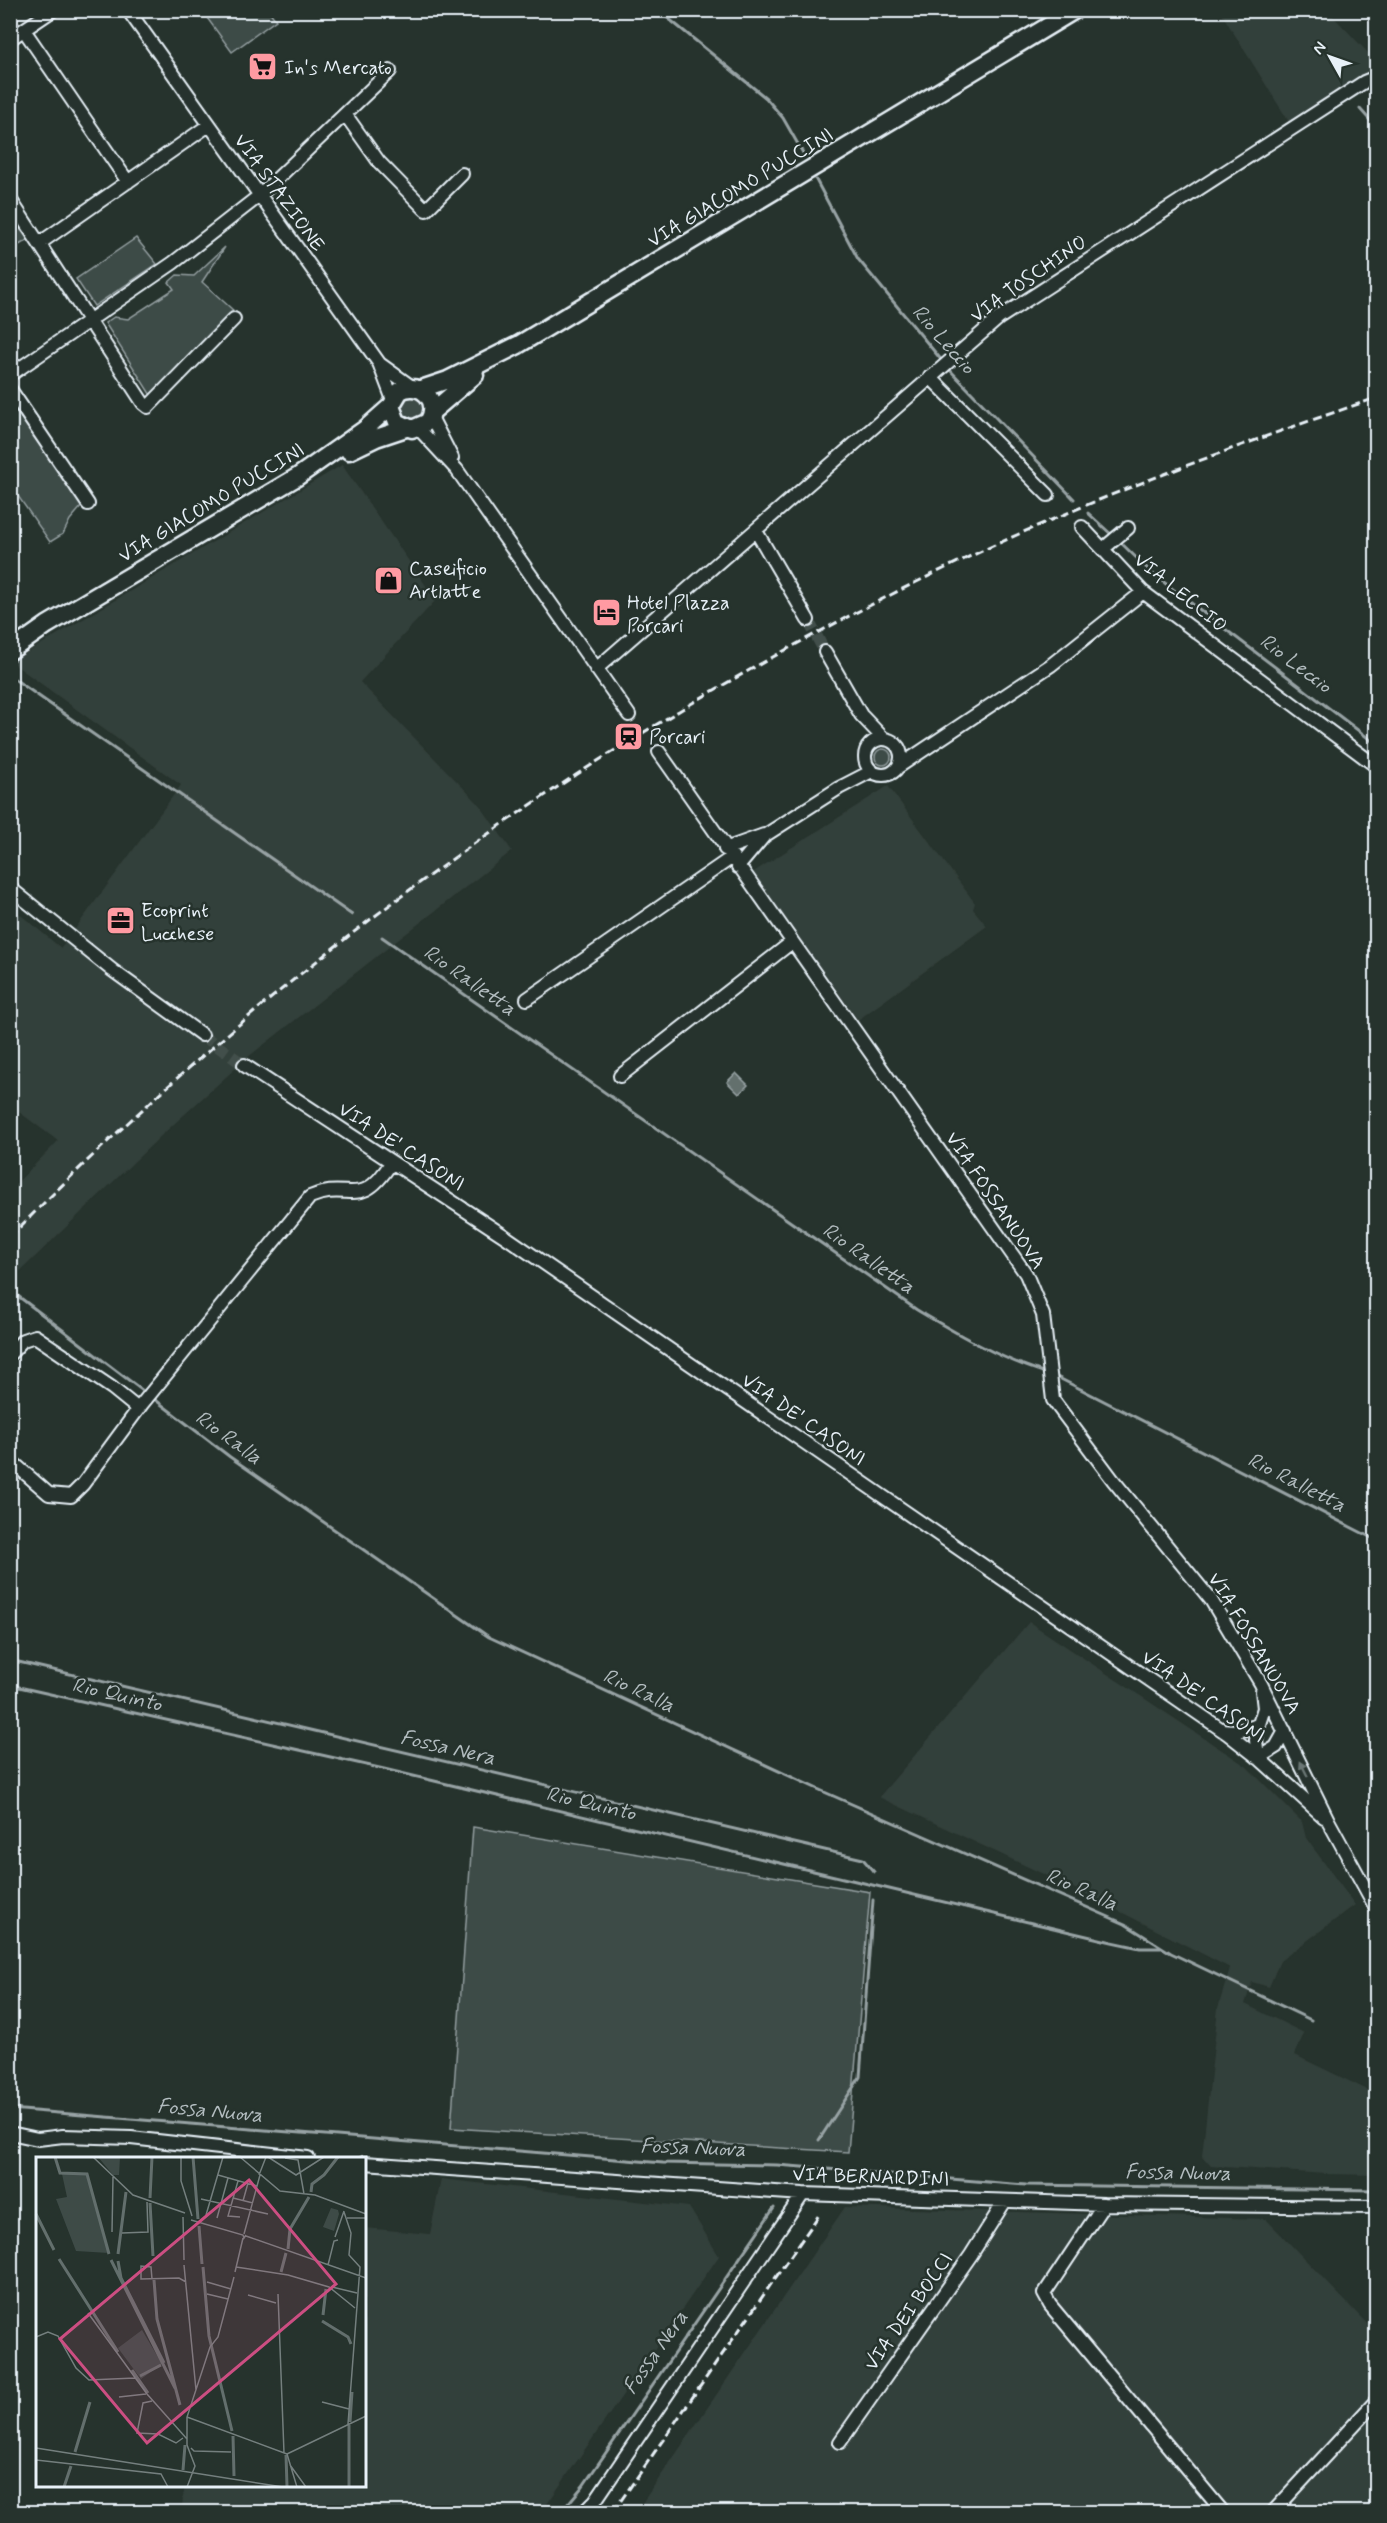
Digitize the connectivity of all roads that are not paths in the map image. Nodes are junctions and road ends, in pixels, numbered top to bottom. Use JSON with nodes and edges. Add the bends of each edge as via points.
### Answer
{"nodes":[{"id":1,"x":53,"y":10,"type":"edge"},
{"id":2,"x":128,"y":10,"type":"edge"},
{"id":3,"x":1075,"y":10,"type":"edge"},
{"id":4,"x":24,"y":30,"type":"junction"},
{"id":5,"x":10,"y":39,"type":"edge"},
{"id":6,"x":390,"y":71,"type":"dead end"},
{"id":7,"x":1377,"y":77,"type":"edge"},
{"id":8,"x":345,"y":114,"type":"junction"},
{"id":9,"x":208,"y":125,"type":"junction"},
{"id":10,"x":462,"y":174,"type":"dead end"},
{"id":11,"x":128,"y":182,"type":"junction"},
{"id":12,"x":259,"y":196,"type":"junction"},
{"id":13,"x":10,"y":199,"type":"edge"},
{"id":14,"x":40,"y":243,"type":"junction"},
{"id":15,"x":234,"y":319,"type":"dead end"},
{"id":16,"x":91,"y":320,"type":"junction"},
{"id":17,"x":518,"y":345,"type":"junction"},
{"id":18,"x":379,"y":363,"type":"junction"},
{"id":19,"x":10,"y":375,"type":"edge"},
{"id":20,"x":930,"y":377,"type":"junction"},
{"id":21,"x":416,"y":388,"type":"junction"},
{"id":22,"x":10,"y":389,"type":"edge"},
{"id":23,"x":392,"y":403,"type":"junction"},
{"id":24,"x":432,"y":414,"type":"junction"},
{"id":25,"x":412,"y":428,"type":"junction"},
{"id":26,"x":458,"y":470,"type":"junction"},
{"id":27,"x":297,"y":477,"type":"junction"},
{"id":28,"x":1048,"y":495,"type":"dead end"},
{"id":29,"x":88,"y":504,"type":"dead end"},
{"id":30,"x":1083,"y":527,"type":"dead end"},
{"id":31,"x":756,"y":531,"type":"junction"},
{"id":32,"x":1124,"y":531,"type":"dead end"},
{"id":33,"x":1103,"y":549,"type":"junction"},
{"id":34,"x":1143,"y":592,"type":"junction"},
{"id":35,"x":808,"y":620,"type":"tunnel mouth"},
{"id":36,"x":47,"y":625,"type":"junction"},
{"id":37,"x":10,"y":642,"type":"edge"},
{"id":38,"x":10,"y":651,"type":"edge"},
{"id":39,"x":825,"y":651,"type":"tunnel mouth"},
{"id":40,"x":596,"y":669,"type":"junction"},
{"id":41,"x":629,"y":715,"type":"dead end"},
{"id":42,"x":861,"y":715,"type":"junction"},
{"id":43,"x":884,"y":739,"type":"junction"},
{"id":44,"x":933,"y":742,"type":"junction"},
{"id":45,"x":899,"y":750,"type":"junction"},
{"id":46,"x":658,"y":752,"type":"dead end"},
{"id":47,"x":866,"y":754,"type":"junction"},
{"id":48,"x":1377,"y":766,"type":"edge"},
{"id":49,"x":898,"y":767,"type":"junction"},
{"id":50,"x":872,"y":771,"type":"junction"},
{"id":51,"x":838,"y":788,"type":"junction"},
{"id":52,"x":765,"y":835,"type":"junction"},
{"id":53,"x":732,"y":858,"type":"junction"},
{"id":54,"x":10,"y":888,"type":"edge"},
{"id":55,"x":792,"y":942,"type":"junction"},
{"id":56,"x":527,"y":999,"type":"dead end"},
{"id":57,"x":202,"y":1035,"type":"tunnel mouth"},
{"id":58,"x":244,"y":1065,"type":"tunnel mouth"},
{"id":59,"x":621,"y":1076,"type":"dead end"},
{"id":60,"x":391,"y":1163,"type":"junction"},
{"id":61,"x":10,"y":1354,"type":"edge"},
{"id":62,"x":140,"y":1406,"type":"junction"},
{"id":63,"x":10,"y":1460,"type":"edge"},
{"id":64,"x":1261,"y":1684,"type":"junction"},
{"id":65,"x":1259,"y":1724,"type":"junction"},
{"id":66,"x":1222,"y":1730,"type":"junction"},
{"id":67,"x":1286,"y":1731,"type":"junction"},
{"id":68,"x":1258,"y":1758,"type":"junction"},
{"id":69,"x":1329,"y":1822,"type":"junction"},
{"id":70,"x":1377,"y":1908,"type":"edge"},
{"id":71,"x":10,"y":2133,"type":"edge"},
{"id":72,"x":299,"y":2157,"type":"edge"},
{"id":73,"x":366,"y":2163,"type":"edge"},
{"id":74,"x":803,"y":2194,"type":"junction"},
{"id":75,"x":1005,"y":2201,"type":"junction"},
{"id":76,"x":1104,"y":2204,"type":"junction"},
{"id":77,"x":1377,"y":2207,"type":"edge"},
{"id":78,"x":1377,"y":2401,"type":"edge"},
{"id":79,"x":840,"y":2442,"type":"dead end"},
{"id":80,"x":584,"y":2512,"type":"edge"},
{"id":81,"x":1223,"y":2512,"type":"edge"},
{"id":82,"x":1273,"y":2512,"type":"edge"}],
"edges":[{"from":1,"to":4,"type":"street"},
{"from":2,"to":9,"type":"street","name":"VIA STAZIONE"},
{"from":3,"to":17,"type":"main road","name":"VIA GIACOMO PUCCINI"},
{"from":4,"to":5,"type":"street"},
{"from":4,"to":11,"type":"street"},
{"from":6,"to":8,"type":"street"},
{"from":7,"to":20,"type":"street","name":"VIA TOSCHINO","via":[[1041,288]]},
{"from":8,"to":10,"type":"street","via":[[379,162],[426,210]]},
{"from":8,"to":12,"type":"street"},
{"from":9,"to":11,"type":"street"},
{"from":9,"to":12,"type":"street","name":"VIA STAZIONE"},
{"from":11,"to":14,"type":"street"},
{"from":12,"to":16,"type":"street"},
{"from":12,"to":18,"type":"street","name":"VIA STAZIONE"},
{"from":13,"to":14,"type":"street"},
{"from":14,"to":16,"type":"street"},
{"from":15,"to":16,"type":"street","via":[[148,407]]},
{"from":16,"to":19,"type":"street"},
{"from":17,"to":21,"type":"main road","name":"VIA GIACOMO PUCCINI","via":[[448,380]]},
{"from":17,"to":24,"type":"main road","via":[[462,385]]},
{"from":18,"to":21,"type":"street"},
{"from":18,"to":23,"type":"street","name":"VIA STAZIONE"},
{"from":20,"to":28,"type":"street"},
{"from":20,"to":31,"type":"street","name":"VIA TOSCHINO"},
{"from":21,"to":23,"type":"main road","via":[[400,391]]},
{"from":21,"to":24,"type":"main road","via":[[432,401]]},
{"from":22,"to":29,"type":"street"},
{"from":23,"to":25,"type":"main road","via":[[397,422]]},
{"from":23,"to":27,"type":"main road","name":"VIA GIACOMO PUCCINI","via":[[357,436]]},
{"from":24,"to":25,"type":"main road"},
{"from":24,"to":26,"type":"street"},
{"from":25,"to":26,"type":"street"},
{"from":25,"to":27,"type":"main road","via":[[364,443]]},
{"from":26,"to":40,"type":"street"},
{"from":27,"to":36,"type":"main road","name":"VIA GIACOMO PUCCINI"},
{"from":30,"to":33,"type":"street","name":"VIA LECCIO"},
{"from":31,"to":35,"type":"street"},
{"from":31,"to":40,"type":"street","name":"VIA TOSCHINO"},
{"from":32,"to":33,"type":"street"},
{"from":33,"to":34,"type":"street","name":"VIA LECCIO"},
{"from":34,"to":44,"type":"street","via":[[1051,665]]},
{"from":34,"to":48,"type":"street","name":"VIA LECCIO"},
{"from":36,"to":37,"type":"main road","name":"VIA GIACOMO PUCCINI"},
{"from":36,"to":38,"type":"main road","name":"VIA GIACOMO PUCCINI"},
{"from":39,"to":42,"type":"street"},
{"from":40,"to":41,"type":"street"},
{"from":42,"to":43,"type":"street"},
{"from":42,"to":47,"type":"street"},
{"from":43,"to":45,"type":"street"},
{"from":43,"to":47,"type":"street","via":[[872,743]]},
{"from":44,"to":45,"type":"street"},
{"from":44,"to":49,"type":"street"},
{"from":45,"to":49,"type":"street"},
{"from":46,"to":53,"type":"street","name":"VIA FOSSANUOVA"},
{"from":47,"to":50,"type":"street"},
{"from":47,"to":51,"type":"street"},
{"from":49,"to":50,"type":"street","via":[[889,774]]},
{"from":50,"to":51,"type":"street"},
{"from":51,"to":52,"type":"street"},
{"from":52,"to":53,"type":"street"},
{"from":52,"to":53,"type":"street"},
{"from":53,"to":55,"type":"street","name":"VIA FOSSANUOVA"},
{"from":53,"to":56,"type":"street"},
{"from":54,"to":57,"type":"street","via":[[111,970]]},
{"from":55,"to":59,"type":"street"},
{"from":55,"to":64,"type":"street","name":"VIA FOSSANUOVA","via":[[1026,1274],[1043,1315],[1053,1400],[1211,1600]]},
{"from":58,"to":60,"type":"street","name":"VIA DE' CASONI"},
{"from":60,"to":62,"type":"street","via":[[382,1177],[357,1194],[323,1191],[310,1197]]},
{"from":60,"to":66,"type":"street","name":"VIA DE' CASONI","via":[[516,1244]]},
{"from":61,"to":62,"type":"street","via":[[23,1340],[35,1336]]},
{"from":62,"to":63,"type":"street","via":[[71,1496],[49,1494]]},
{"from":64,"to":65,"type":"street","via":[[1264,1708]]},
{"from":64,"to":67,"type":"street","name":"VIA FOSSANUOVA"},
{"from":65,"to":66,"type":"street","via":[[1249,1730]]},
{"from":65,"to":68,"type":"street"},
{"from":66,"to":68,"type":"street","name":"VIA DE' CASONI"},
{"from":67,"to":68,"type":"street","via":[[1276,1747]]},
{"from":69,"to":67,"type":"street","name":"VIA FOSSANUOVA","one_way":true},
{"from":68,"to":69,"type":"street","name":"VIA DE' CASONI"},
{"from":69,"to":70,"type":"street","name":"VIA FOSSANUOVA"},
{"from":71,"to":72,"type":"street","via":[[38,2139],[131,2138]]},
{"from":73,"to":74,"type":"street","name":"VIA BERNARDINI"},
{"from":74,"to":75,"type":"street","name":"VIA BERNARDINI"},
{"from":74,"to":80,"type":"street","via":[[680,2378]]},
{"from":75,"to":76,"type":"street","name":"VIA BERNARDINI"},
{"from":75,"to":79,"type":"street","name":"VIA DEI BOCCI"},
{"from":76,"to":77,"type":"street","name":"VIA BERNARDINI"},
{"from":76,"to":81,"type":"street","via":[[1044,2294]]},
{"from":78,"to":82,"type":"street"}]}
